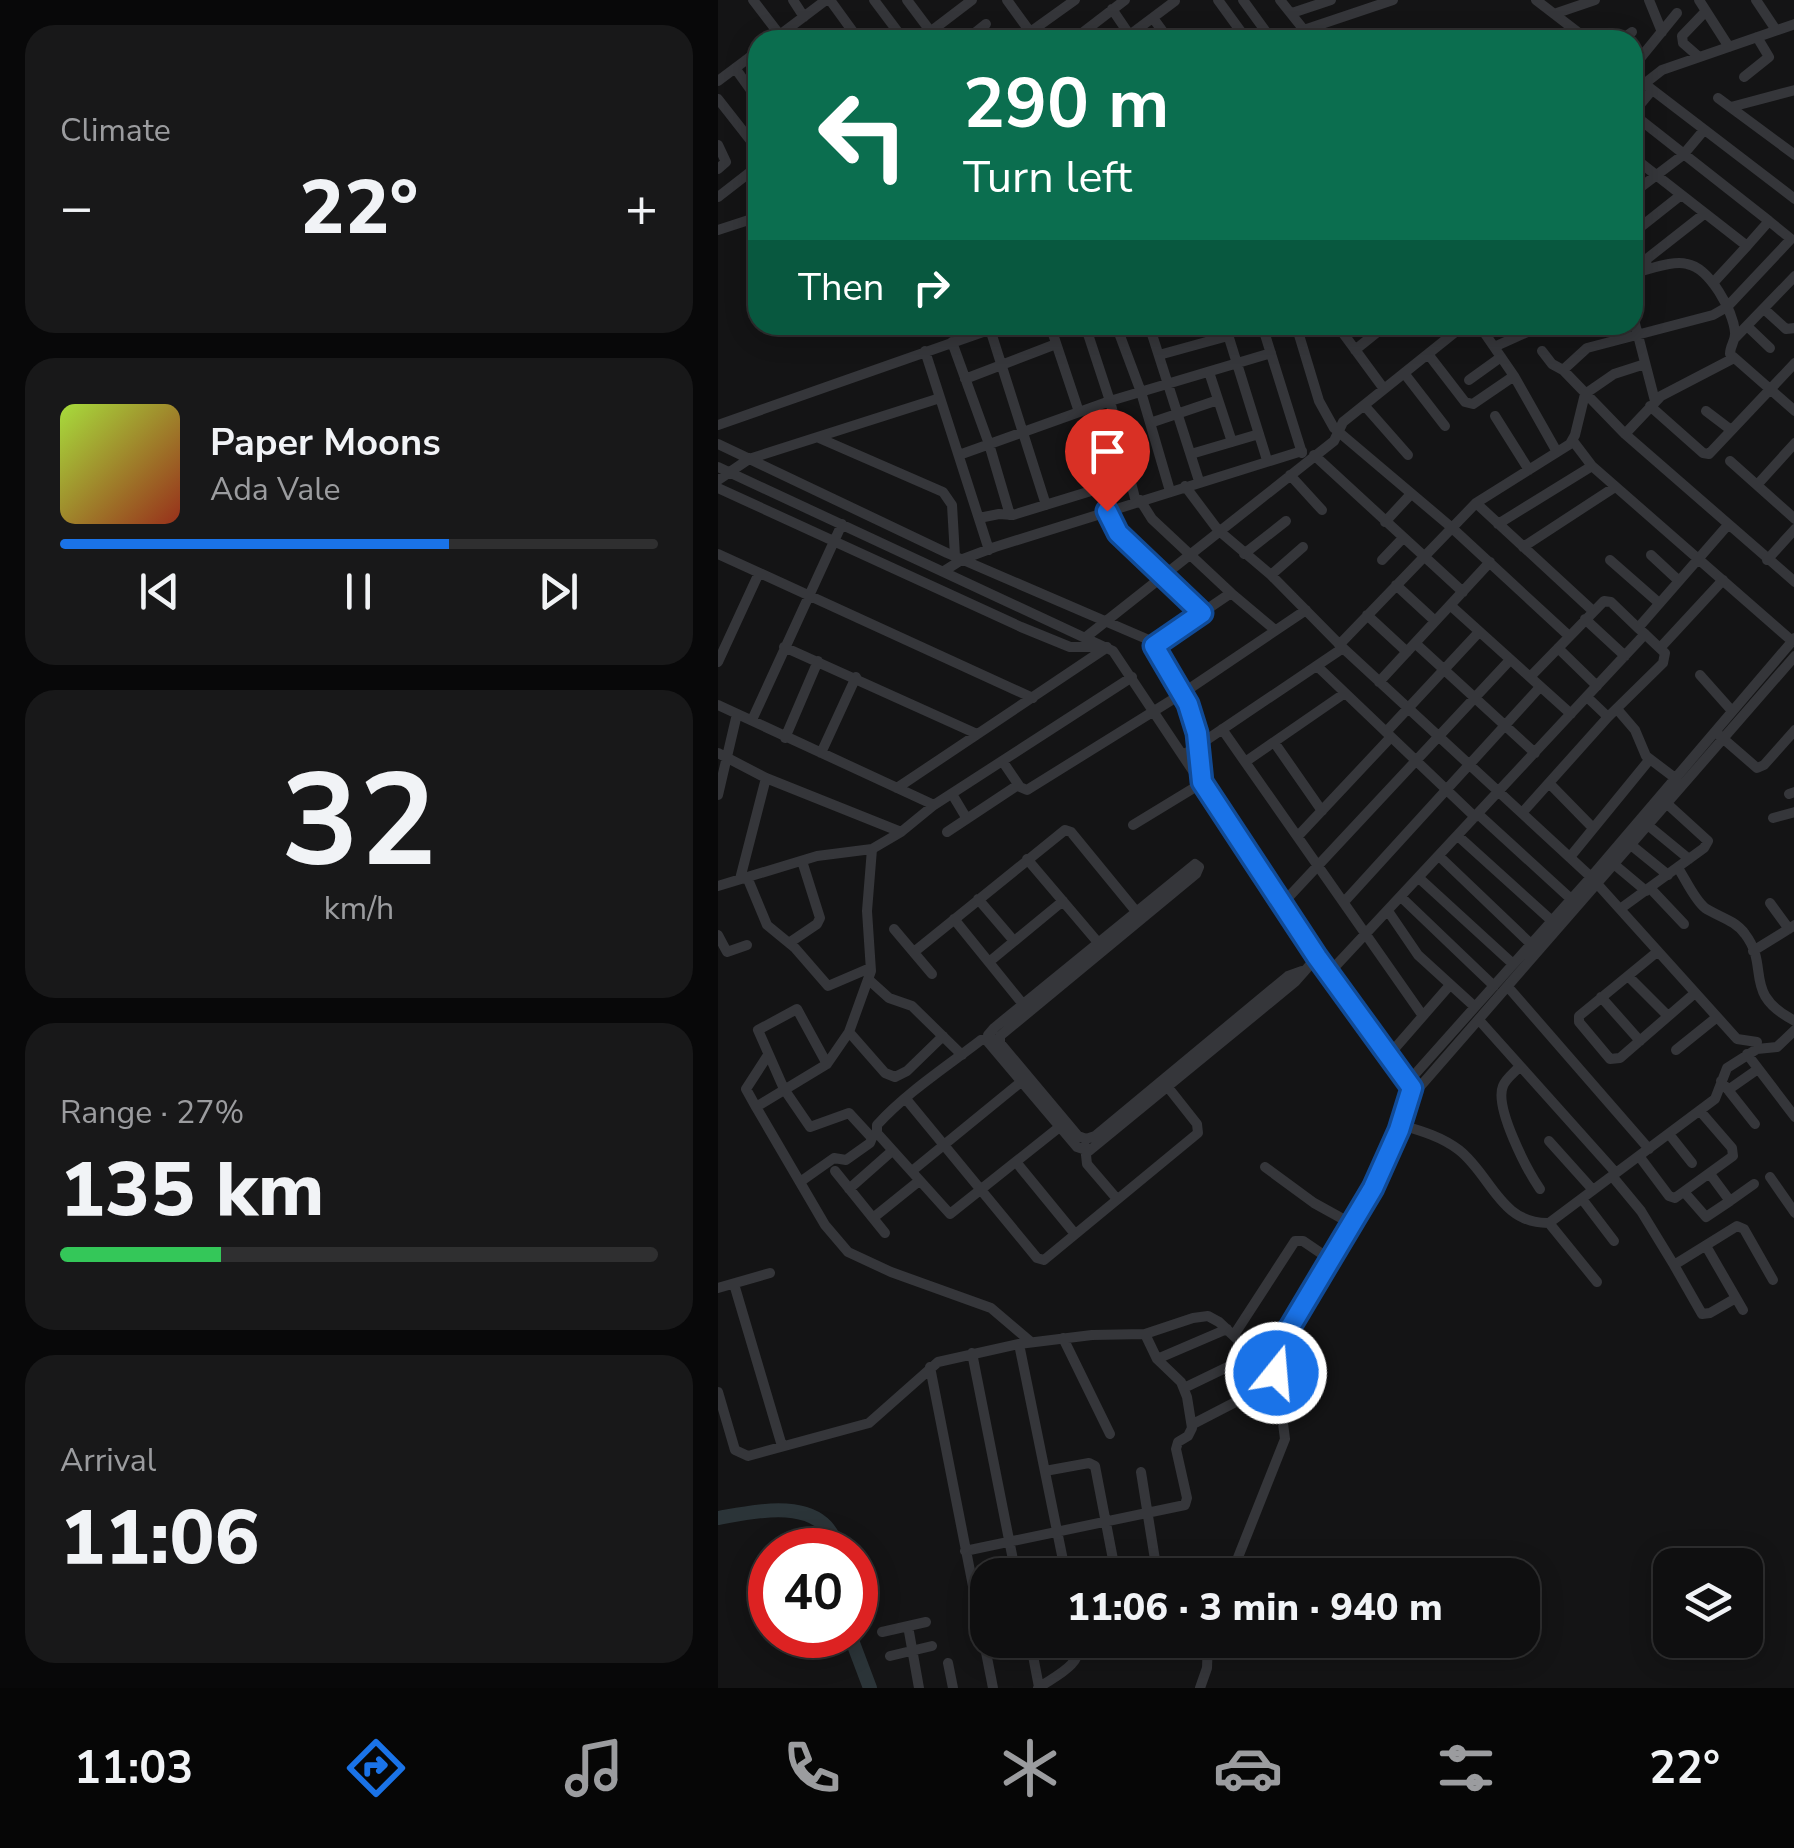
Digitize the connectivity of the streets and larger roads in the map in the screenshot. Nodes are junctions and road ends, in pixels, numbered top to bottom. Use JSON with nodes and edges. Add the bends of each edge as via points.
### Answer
{"nodes":[{"id":1,"x":753,"y":0,"type":"edge"},
{"id":2,"x":792,"y":0,"type":"edge"},
{"id":3,"x":828,"y":0,"type":"edge"},
{"id":4,"x":874,"y":0,"type":"edge"},
{"id":5,"x":924,"y":0,"type":"edge"},
{"id":6,"x":972,"y":0,"type":"edge"},
{"id":7,"x":1024,"y":0,"type":"edge"},
{"id":8,"x":1075,"y":0,"type":"edge"},
{"id":9,"x":1125,"y":0,"type":"edge"},
{"id":10,"x":1218,"y":0,"type":"edge"},
{"id":11,"x":1243,"y":0,"type":"edge"},
{"id":12,"x":1280,"y":0,"type":"edge"},
{"id":13,"x":1331,"y":0,"type":"edge"},
{"id":14,"x":1392,"y":0,"type":"edge"},
{"id":15,"x":1536,"y":0,"type":"edge"},
{"id":16,"x":1649,"y":0,"type":"edge"},
{"id":17,"x":1756,"y":0,"type":"edge"},
{"id":18,"x":1176,"y":1,"type":"edge"},
{"id":19,"x":1588,"y":1,"type":"edge"},
{"id":20,"x":910,"y":4,"type":"edge"},
{"id":21,"x":1010,"y":4,"type":"edge"},
{"id":22,"x":1702,"y":5,"type":"edge"},
{"id":23,"x":1112,"y":10,"type":"junction"},
{"id":24,"x":1677,"y":13,"type":"dead end"},
{"id":25,"x":1292,"y":14,"type":"junction"},
{"id":26,"x":1554,"y":14,"type":"junction"},
{"id":27,"x":804,"y":16,"type":"junction"},
{"id":28,"x":1153,"y":18,"type":"junction"},
{"id":29,"x":986,"y":24,"type":"dead end"},
{"id":30,"x":1794,"y":24,"type":"edge"},
{"id":31,"x":774,"y":30,"type":"edge"},
{"id":32,"x":788,"y":30,"type":"edge"},
{"id":33,"x":851,"y":30,"type":"edge"},
{"id":34,"x":896,"y":30,"type":"edge"},
{"id":35,"x":929,"y":30,"type":"edge"},
{"id":36,"x":940,"y":30,"type":"edge"},
{"id":37,"x":978,"y":30,"type":"edge"},
{"id":38,"x":1029,"y":30,"type":"edge"},
{"id":39,"x":1040,"y":30,"type":"edge"},
{"id":40,"x":1086,"y":30,"type":"edge"},
{"id":41,"x":1123,"y":30,"type":"edge"},
{"id":42,"x":1138,"y":30,"type":"edge"},
{"id":43,"x":1161,"y":30,"type":"edge"},
{"id":44,"x":1240,"y":30,"type":"edge"},
{"id":45,"x":1266,"y":30,"type":"edge"},
{"id":46,"x":1304,"y":30,"type":"joint"},
{"id":47,"x":1575,"y":30,"type":"edge"},
{"id":48,"x":1776,"y":30,"type":"junction"},
{"id":49,"x":1662,"y":32,"type":"junction"},
{"id":50,"x":1758,"y":37,"type":"junction"},
{"id":51,"x":1729,"y":47,"type":"junction"},
{"id":52,"x":1643,"y":55,"type":"edge"},
{"id":53,"x":1699,"y":57,"type":"junction"},
{"id":54,"x":748,"y":59,"type":"edge"},
{"id":55,"x":735,"y":68,"type":"junction"},
{"id":56,"x":1744,"y":77,"type":"dead end"},
{"id":57,"x":718,"y":81,"type":"edge"},
{"id":58,"x":748,"y":86,"type":"edge"},
{"id":59,"x":1643,"y":86,"type":"edge"},
{"id":60,"x":1647,"y":91,"type":"junction"},
{"id":61,"x":1790,"y":91,"type":"edge"},
{"id":62,"x":1643,"y":97,"type":"edge"},
{"id":63,"x":1718,"y":98,"type":"dead end"},
{"id":64,"x":718,"y":99,"type":"edge"},
{"id":65,"x":1794,"y":102,"type":"edge"},
{"id":66,"x":1730,"y":107,"type":"junction"},
{"id":67,"x":1643,"y":119,"type":"edge"},
{"id":68,"x":1704,"y":130,"type":"junction"},
{"id":69,"x":748,"y":137,"type":"edge"},
{"id":70,"x":718,"y":145,"type":"edge"},
{"id":71,"x":1684,"y":153,"type":"junction"},
{"id":72,"x":1794,"y":155,"type":"edge"},
{"id":73,"x":726,"y":157,"type":"junction"},
{"id":74,"x":1643,"y":165,"type":"edge"},
{"id":75,"x":718,"y":168,"type":"edge"},
{"id":76,"x":748,"y":174,"type":"edge"},
{"id":77,"x":1658,"y":176,"type":"junction"},
{"id":78,"x":741,"y":179,"type":"junction"},
{"id":79,"x":1643,"y":186,"type":"edge"},
{"id":80,"x":1681,"y":196,"type":"junction"},
{"id":81,"x":718,"y":197,"type":"edge"},
{"id":82,"x":1794,"y":199,"type":"edge"},
{"id":83,"x":1704,"y":214,"type":"junction"},
{"id":84,"x":748,"y":220,"type":"edge"},
{"id":85,"x":1768,"y":221,"type":"junction"},
{"id":86,"x":1643,"y":225,"type":"edge"},
{"id":87,"x":718,"y":230,"type":"edge"},
{"id":88,"x":1793,"y":240,"type":"edge"},
{"id":89,"x":1747,"y":246,"type":"junction"},
{"id":90,"x":1643,"y":265,"type":"edge"},
{"id":91,"x":1643,"y":271,"type":"edge"},
{"id":92,"x":1794,"y":276,"type":"edge"},
{"id":93,"x":1713,"y":283,"type":"junction"},
{"id":94,"x":1728,"y":307,"type":"junction"},
{"id":95,"x":1764,"y":308,"type":"junction"},
{"id":96,"x":1747,"y":326,"type":"junction"},
{"id":97,"x":1794,"y":328,"type":"edge"},
{"id":98,"x":1643,"y":331,"type":"edge"},
{"id":99,"x":972,"y":335,"type":"edge"},
{"id":100,"x":992,"y":335,"type":"edge"},
{"id":101,"x":1053,"y":335,"type":"edge"},
{"id":102,"x":1088,"y":335,"type":"edge"},
{"id":103,"x":1120,"y":335,"type":"edge"},
{"id":104,"x":1153,"y":335,"type":"edge"},
{"id":105,"x":1213,"y":335,"type":"edge"},
{"id":106,"x":1228,"y":335,"type":"edge"},
{"id":107,"x":1266,"y":335,"type":"edge"},
{"id":108,"x":1299,"y":335,"type":"edge"},
{"id":109,"x":1344,"y":335,"type":"edge"},
{"id":110,"x":1374,"y":335,"type":"edge"},
{"id":111,"x":1452,"y":335,"type":"edge"},
{"id":112,"x":1486,"y":335,"type":"edge"},
{"id":113,"x":1519,"y":335,"type":"edge"},
{"id":114,"x":1628,"y":335,"type":"edge"},
{"id":115,"x":1638,"y":335,"type":"edge"},
{"id":116,"x":1736,"y":338,"type":"junction"},
{"id":117,"x":952,"y":342,"type":"junction"},
{"id":118,"x":1056,"y":344,"type":"junction"},
{"id":119,"x":1770,"y":348,"type":"dead end"},
{"id":120,"x":1355,"y":350,"type":"junction"},
{"id":121,"x":924,"y":351,"type":"junction"},
{"id":122,"x":1542,"y":351,"type":"dead end"},
{"id":123,"x":1497,"y":352,"type":"junction"},
{"id":124,"x":1272,"y":353,"type":"junction"},
{"id":125,"x":1428,"y":354,"type":"junction"},
{"id":126,"x":1159,"y":355,"type":"junction"},
{"id":127,"x":1734,"y":358,"type":"junction"},
{"id":128,"x":1237,"y":364,"type":"junction"},
{"id":129,"x":1645,"y":364,"type":"junction"},
{"id":130,"x":1000,"y":366,"type":"junction"},
{"id":131,"x":1793,"y":368,"type":"edge"},
{"id":132,"x":1563,"y":370,"type":"junction"},
{"id":133,"x":1209,"y":372,"type":"junction"},
{"id":134,"x":1404,"y":373,"type":"junction"},
{"id":135,"x":1514,"y":376,"type":"junction"},
{"id":136,"x":965,"y":379,"type":"junction"},
{"id":137,"x":1469,"y":380,"type":"dead end"},
{"id":138,"x":1168,"y":384,"type":"junction"},
{"id":139,"x":1770,"y":388,"type":"junction"},
{"id":140,"x":1384,"y":389,"type":"junction"},
{"id":141,"x":1141,"y":392,"type":"junction"},
{"id":142,"x":1585,"y":394,"type":"junction"},
{"id":143,"x":940,"y":398,"type":"junction"},
{"id":144,"x":1218,"y":400,"type":"junction"},
{"id":145,"x":1110,"y":401,"type":"junction"},
{"id":146,"x":1652,"y":404,"type":"junction"},
{"id":147,"x":1364,"y":405,"type":"junction"},
{"id":148,"x":1794,"y":411,"type":"edge"},
{"id":149,"x":1079,"y":412,"type":"junction"},
{"id":150,"x":1706,"y":412,"type":"dead end"},
{"id":151,"x":1177,"y":414,"type":"junction"},
{"id":152,"x":1494,"y":416,"type":"dead end"},
{"id":153,"x":1150,"y":424,"type":"junction"},
{"id":154,"x":718,"y":426,"type":"edge"},
{"id":155,"x":1446,"y":426,"type":"dead end"},
{"id":156,"x":1731,"y":430,"type":"junction"},
{"id":157,"x":1022,"y":432,"type":"junction"},
{"id":158,"x":1258,"y":434,"type":"junction"},
{"id":159,"x":1338,"y":434,"type":"junction"},
{"id":160,"x":1625,"y":434,"type":"junction"},
{"id":161,"x":819,"y":438,"type":"junction"},
{"id":162,"x":1573,"y":441,"type":"junction"},
{"id":163,"x":1232,"y":442,"type":"junction"},
{"id":164,"x":1794,"y":443,"type":"edge"},
{"id":165,"x":718,"y":444,"type":"edge"},
{"id":166,"x":989,"y":444,"type":"junction"},
{"id":167,"x":1558,"y":452,"type":"junction"},
{"id":168,"x":1191,"y":454,"type":"junction"},
{"id":169,"x":959,"y":455,"type":"junction"},
{"id":170,"x":1408,"y":455,"type":"dead end"},
{"id":171,"x":1308,"y":456,"type":"junction"},
{"id":172,"x":749,"y":459,"type":"junction"},
{"id":173,"x":1267,"y":460,"type":"junction"},
{"id":174,"x":1730,"y":461,"type":"dead end"},
{"id":175,"x":1592,"y":466,"type":"junction"},
{"id":176,"x":724,"y":470,"type":"edge"},
{"id":177,"x":1528,"y":470,"type":"junction"},
{"id":178,"x":1290,"y":475,"type":"junction"},
{"id":179,"x":1130,"y":479,"type":"junction"},
{"id":180,"x":718,"y":480,"type":"edge"},
{"id":181,"x":1200,"y":481,"type":"junction"},
{"id":182,"x":1758,"y":485,"type":"junction"},
{"id":183,"x":1184,"y":486,"type":"junction"},
{"id":184,"x":1615,"y":486,"type":"junction"},
{"id":185,"x":718,"y":488,"type":"edge"},
{"id":186,"x":1170,"y":490,"type":"junction"},
{"id":187,"x":1411,"y":494,"type":"junction"},
{"id":188,"x":1138,"y":501,"type":"junction"},
{"id":189,"x":1476,"y":503,"type":"junction"},
{"id":190,"x":1046,"y":505,"type":"junction"},
{"id":191,"x":1322,"y":510,"type":"dead end"},
{"id":192,"x":1107,"y":511,"type":"junction"},
{"id":193,"x":1011,"y":515,"type":"junction"},
{"id":194,"x":979,"y":518,"type":"junction"},
{"id":195,"x":1794,"y":518,"type":"edge"},
{"id":196,"x":1286,"y":521,"type":"dead end"},
{"id":197,"x":1385,"y":522,"type":"junction"},
{"id":198,"x":842,"y":524,"type":"junction"},
{"id":199,"x":1498,"y":524,"type":"junction"},
{"id":200,"x":1727,"y":526,"type":"junction"},
{"id":201,"x":1451,"y":527,"type":"junction"},
{"id":202,"x":1794,"y":528,"type":"edge"},
{"id":203,"x":1218,"y":530,"type":"junction"},
{"id":204,"x":1024,"y":538,"type":"junction"},
{"id":205,"x":1403,"y":538,"type":"junction"},
{"id":206,"x":834,"y":541,"type":"junction"},
{"id":207,"x":1523,"y":546,"type":"junction"},
{"id":208,"x":1304,"y":547,"type":"dead end"},
{"id":209,"x":989,"y":550,"type":"junction"},
{"id":210,"x":718,"y":554,"type":"edge"},
{"id":211,"x":1190,"y":554,"type":"junction"},
{"id":212,"x":1244,"y":554,"type":"junction"},
{"id":213,"x":1650,"y":555,"type":"dead end"},
{"id":214,"x":1424,"y":556,"type":"junction"},
{"id":215,"x":959,"y":558,"type":"junction"},
{"id":216,"x":1698,"y":558,"type":"junction"},
{"id":217,"x":1382,"y":560,"type":"dead end"},
{"id":218,"x":1610,"y":560,"type":"dead end"},
{"id":219,"x":1768,"y":560,"type":"junction"},
{"id":220,"x":1794,"y":561,"type":"edge"},
{"id":221,"x":1490,"y":562,"type":"junction"},
{"id":222,"x":944,"y":571,"type":"junction"},
{"id":223,"x":759,"y":573,"type":"junction"},
{"id":224,"x":1784,"y":574,"type":"junction"},
{"id":225,"x":1271,"y":575,"type":"junction"},
{"id":226,"x":1162,"y":576,"type":"junction"},
{"id":227,"x":1723,"y":580,"type":"junction"},
{"id":228,"x":1679,"y":581,"type":"junction"},
{"id":229,"x":1794,"y":582,"type":"edge"},
{"id":230,"x":1396,"y":585,"type":"junction"},
{"id":231,"x":1463,"y":592,"type":"junction"},
{"id":232,"x":1232,"y":593,"type":"junction"},
{"id":233,"x":808,"y":595,"type":"junction"},
{"id":234,"x":1056,"y":600,"type":"junction"},
{"id":235,"x":1659,"y":603,"type":"junction"},
{"id":236,"x":1450,"y":605,"type":"junction"},
{"id":237,"x":1306,"y":610,"type":"junction"},
{"id":238,"x":1202,"y":613,"type":"junction"},
{"id":239,"x":1368,"y":615,"type":"junction"},
{"id":240,"x":1589,"y":615,"type":"junction"},
{"id":241,"x":1048,"y":618,"type":"junction"},
{"id":242,"x":1106,"y":621,"type":"junction"},
{"id":243,"x":1436,"y":621,"type":"junction"},
{"id":244,"x":1275,"y":630,"type":"junction"},
{"id":245,"x":1641,"y":631,"type":"junction"},
{"id":246,"x":1479,"y":632,"type":"junction"},
{"id":247,"x":1570,"y":636,"type":"junction"},
{"id":248,"x":1086,"y":637,"type":"junction"},
{"id":249,"x":1793,"y":640,"type":"edge"},
{"id":250,"x":1154,"y":646,"type":"junction"},
{"id":251,"x":1341,"y":646,"type":"junction"},
{"id":252,"x":784,"y":647,"type":"junction"},
{"id":253,"x":1107,"y":647,"type":"junction"},
{"id":254,"x":1411,"y":647,"type":"junction"},
{"id":255,"x":1558,"y":648,"type":"junction"},
{"id":256,"x":1660,"y":648,"type":"junction"},
{"id":257,"x":1625,"y":656,"type":"junction"},
{"id":258,"x":1794,"y":656,"type":"edge"},
{"id":259,"x":1510,"y":660,"type":"junction"},
{"id":260,"x":718,"y":662,"type":"edge"},
{"id":261,"x":818,"y":662,"type":"junction"},
{"id":262,"x":1317,"y":666,"type":"junction"},
{"id":263,"x":1444,"y":670,"type":"junction"},
{"id":264,"x":1700,"y":675,"type":"dead end"},
{"id":265,"x":856,"y":677,"type":"junction"},
{"id":266,"x":1132,"y":677,"type":"junction"},
{"id":267,"x":1530,"y":677,"type":"junction"},
{"id":268,"x":1379,"y":682,"type":"junction"},
{"id":269,"x":1763,"y":684,"type":"junction"},
{"id":270,"x":1540,"y":686,"type":"junction"},
{"id":271,"x":1598,"y":686,"type":"junction"},
{"id":272,"x":1183,"y":693,"type":"junction"},
{"id":273,"x":1345,"y":693,"type":"junction"},
{"id":274,"x":1033,"y":698,"type":"junction"},
{"id":275,"x":1475,"y":698,"type":"junction"},
{"id":276,"x":1587,"y":698,"type":"junction"},
{"id":277,"x":718,"y":705,"type":"edge"},
{"id":278,"x":1408,"y":708,"type":"junction"},
{"id":279,"x":1617,"y":708,"type":"junction"},
{"id":280,"x":1738,"y":709,"type":"junction"},
{"id":281,"x":1153,"y":710,"type":"junction"},
{"id":282,"x":737,"y":714,"type":"junction"},
{"id":283,"x":1571,"y":714,"type":"junction"},
{"id":284,"x":1608,"y":718,"type":"junction"},
{"id":285,"x":752,"y":720,"type":"junction"},
{"id":286,"x":1505,"y":726,"type":"junction"},
{"id":287,"x":1222,"y":730,"type":"junction"},
{"id":288,"x":1794,"y":730,"type":"edge"},
{"id":289,"x":977,"y":734,"type":"junction"},
{"id":290,"x":1388,"y":734,"type":"junction"},
{"id":291,"x":1719,"y":735,"type":"junction"},
{"id":292,"x":1439,"y":736,"type":"junction"},
{"id":293,"x":786,"y":738,"type":"junction"},
{"id":294,"x":1274,"y":742,"type":"junction"},
{"id":295,"x":1794,"y":744,"type":"edge"},
{"id":296,"x":1199,"y":745,"type":"junction"},
{"id":297,"x":1778,"y":749,"type":"junction"},
{"id":298,"x":821,"y":753,"type":"junction"},
{"id":299,"x":1535,"y":753,"type":"junction"},
{"id":300,"x":722,"y":754,"type":"edge"},
{"id":301,"x":1183,"y":755,"type":"junction"},
{"id":302,"x":1650,"y":760,"type":"junction"},
{"id":303,"x":1416,"y":761,"type":"junction"},
{"id":304,"x":1002,"y":762,"type":"junction"},
{"id":305,"x":1245,"y":762,"type":"junction"},
{"id":306,"x":1470,"y":764,"type":"junction"},
{"id":307,"x":766,"y":778,"type":"junction"},
{"id":308,"x":1675,"y":778,"type":"junction"},
{"id":309,"x":1202,"y":782,"type":"junction"},
{"id":310,"x":1548,"y":783,"type":"junction"},
{"id":311,"x":1018,"y":785,"type":"junction"},
{"id":312,"x":897,"y":788,"type":"junction"},
{"id":313,"x":1446,"y":790,"type":"junction"},
{"id":314,"x":1499,"y":792,"type":"junction"},
{"id":315,"x":952,"y":794,"type":"junction"},
{"id":316,"x":718,"y":795,"type":"edge"},
{"id":317,"x":1663,"y":800,"type":"junction"},
{"id":318,"x":934,"y":805,"type":"junction"},
{"id":319,"x":1322,"y":811,"type":"junction"},
{"id":320,"x":1794,"y":812,"type":"edge"},
{"id":321,"x":1522,"y":813,"type":"junction"},
{"id":322,"x":1477,"y":816,"type":"junction"},
{"id":323,"x":967,"y":818,"type":"junction"},
{"id":324,"x":1773,"y":818,"type":"dead end"},
{"id":325,"x":1644,"y":822,"type":"junction"},
{"id":326,"x":1133,"y":825,"type":"dead end"},
{"id":327,"x":1593,"y":828,"type":"junction"},
{"id":328,"x":901,"y":832,"type":"junction"},
{"id":329,"x":948,"y":832,"type":"dead end"},
{"id":330,"x":1298,"y":836,"type":"junction"},
{"id":331,"x":1458,"y":836,"type":"junction"},
{"id":332,"x":1632,"y":845,"type":"junction"},
{"id":333,"x":872,"y":850,"type":"junction"},
{"id":334,"x":1439,"y":856,"type":"junction"},
{"id":335,"x":1570,"y":857,"type":"junction"},
{"id":336,"x":1689,"y":859,"type":"junction"},
{"id":337,"x":802,"y":860,"type":"junction"},
{"id":338,"x":1028,"y":860,"type":"junction"},
{"id":339,"x":1614,"y":865,"type":"junction"},
{"id":340,"x":1318,"y":866,"type":"junction"},
{"id":341,"x":1673,"y":871,"type":"junction"},
{"id":342,"x":743,"y":878,"type":"junction"},
{"id":343,"x":1419,"y":878,"type":"junction"},
{"id":344,"x":1594,"y":880,"type":"junction"},
{"id":345,"x":718,"y":886,"type":"edge"},
{"id":346,"x":1648,"y":889,"type":"junction"},
{"id":347,"x":1400,"y":897,"type":"junction"},
{"id":348,"x":1571,"y":899,"type":"junction"},
{"id":349,"x":978,"y":900,"type":"junction"},
{"id":350,"x":1062,"y":901,"type":"junction"},
{"id":351,"x":1344,"y":902,"type":"junction"},
{"id":352,"x":1284,"y":903,"type":"junction"},
{"id":353,"x":1770,"y":904,"type":"dead end"},
{"id":354,"x":1620,"y":909,"type":"junction"},
{"id":355,"x":1388,"y":911,"type":"junction"},
{"id":356,"x":1139,"y":914,"type":"junction"},
{"id":357,"x":954,"y":919,"type":"junction"},
{"id":358,"x":1552,"y":920,"type":"junction"},
{"id":359,"x":1684,"y":924,"type":"dead end"},
{"id":360,"x":1792,"y":927,"type":"edge"},
{"id":361,"x":894,"y":929,"type":"dead end"},
{"id":362,"x":1366,"y":934,"type":"junction"},
{"id":363,"x":718,"y":935,"type":"edge"},
{"id":364,"x":1014,"y":941,"type":"junction"},
{"id":365,"x":789,"y":943,"type":"junction"},
{"id":366,"x":1532,"y":944,"type":"junction"},
{"id":367,"x":747,"y":945,"type":"dead end"},
{"id":368,"x":1101,"y":946,"type":"junction"},
{"id":369,"x":1754,"y":951,"type":"junction"},
{"id":370,"x":914,"y":952,"type":"junction"},
{"id":371,"x":1657,"y":952,"type":"junction"},
{"id":372,"x":1317,"y":957,"type":"junction"},
{"id":373,"x":989,"y":962,"type":"junction"},
{"id":374,"x":1513,"y":964,"type":"junction"},
{"id":375,"x":1329,"y":973,"type":"junction"},
{"id":376,"x":870,"y":974,"type":"junction"},
{"id":377,"x":932,"y":974,"type":"dead end"},
{"id":378,"x":1628,"y":976,"type":"junction"},
{"id":379,"x":1450,"y":985,"type":"junction"},
{"id":380,"x":1494,"y":986,"type":"junction"},
{"id":381,"x":1508,"y":987,"type":"junction"},
{"id":382,"x":1695,"y":993,"type":"junction"},
{"id":383,"x":1601,"y":997,"type":"junction"},
{"id":384,"x":1026,"y":1007,"type":"junction"},
{"id":385,"x":1475,"y":1007,"type":"junction"},
{"id":386,"x":1423,"y":1016,"type":"junction"},
{"id":387,"x":1668,"y":1016,"type":"junction"},
{"id":388,"x":1717,"y":1016,"type":"junction"},
{"id":389,"x":1479,"y":1020,"type":"junction"},
{"id":390,"x":1794,"y":1020,"type":"edge"},
{"id":391,"x":1794,"y":1030,"type":"edge"},
{"id":392,"x":849,"y":1032,"type":"junction"},
{"id":393,"x":943,"y":1036,"type":"junction"},
{"id":394,"x":993,"y":1039,"type":"junction"},
{"id":395,"x":1640,"y":1041,"type":"junction"},
{"id":396,"x":1757,"y":1042,"type":"dead end"},
{"id":397,"x":1676,"y":1050,"type":"dead end"},
{"id":398,"x":1747,"y":1054,"type":"junction"},
{"id":399,"x":768,"y":1055,"type":"junction"},
{"id":400,"x":962,"y":1055,"type":"junction"},
{"id":401,"x":1389,"y":1055,"type":"junction"},
{"id":402,"x":827,"y":1064,"type":"junction"},
{"id":403,"x":1519,"y":1068,"type":"junction"},
{"id":404,"x":1758,"y":1069,"type":"junction"},
{"id":405,"x":1025,"y":1078,"type":"junction"},
{"id":406,"x":1408,"y":1082,"type":"junction"},
{"id":407,"x":1165,"y":1083,"type":"junction"},
{"id":408,"x":1724,"y":1085,"type":"junction"},
{"id":409,"x":784,"y":1088,"type":"junction"},
{"id":410,"x":1412,"y":1097,"type":"junction"},
{"id":411,"x":906,"y":1100,"type":"junction"},
{"id":412,"x":756,"y":1108,"type":"junction"},
{"id":413,"x":1700,"y":1110,"type":"junction"},
{"id":414,"x":1794,"y":1117,"type":"edge"},
{"id":415,"x":1063,"y":1124,"type":"junction"},
{"id":416,"x":1755,"y":1124,"type":"dead end"},
{"id":417,"x":1400,"y":1126,"type":"junction"},
{"id":418,"x":1669,"y":1134,"type":"junction"},
{"id":419,"x":1549,"y":1141,"type":"dead end"},
{"id":420,"x":943,"y":1144,"type":"junction"},
{"id":421,"x":1086,"y":1145,"type":"junction"},
{"id":422,"x":892,"y":1151,"type":"junction"},
{"id":423,"x":1644,"y":1152,"type":"junction"},
{"id":424,"x":1016,"y":1162,"type":"junction"},
{"id":425,"x":1692,"y":1163,"type":"dead end"},
{"id":426,"x":1265,"y":1167,"type":"dead end"},
{"id":427,"x":835,"y":1172,"type":"dead end"},
{"id":428,"x":1710,"y":1174,"type":"junction"},
{"id":429,"x":1614,"y":1175,"type":"junction"},
{"id":430,"x":915,"y":1176,"type":"junction"},
{"id":431,"x":1770,"y":1177,"type":"dead end"},
{"id":432,"x":800,"y":1182,"type":"junction"},
{"id":433,"x":1754,"y":1184,"type":"dead end"},
{"id":434,"x":1540,"y":1188,"type":"dead end"},
{"id":435,"x":849,"y":1189,"type":"junction"},
{"id":436,"x":981,"y":1190,"type":"junction"},
{"id":437,"x":1593,"y":1190,"type":"junction"},
{"id":438,"x":1684,"y":1193,"type":"junction"},
{"id":439,"x":1582,"y":1198,"type":"junction"},
{"id":440,"x":1117,"y":1199,"type":"junction"},
{"id":441,"x":1730,"y":1201,"type":"junction"},
{"id":442,"x":1794,"y":1212,"type":"edge"},
{"id":443,"x":873,"y":1218,"type":"junction"},
{"id":444,"x":1549,"y":1223,"type":"junction"},
{"id":445,"x":1352,"y":1224,"type":"junction"},
{"id":446,"x":885,"y":1233,"type":"dead end"},
{"id":447,"x":1074,"y":1234,"type":"junction"},
{"id":448,"x":1614,"y":1241,"type":"dead end"},
{"id":449,"x":1706,"y":1246,"type":"junction"},
{"id":450,"x":1331,"y":1260,"type":"junction"},
{"id":451,"x":1674,"y":1265,"type":"junction"},
{"id":452,"x":770,"y":1274,"type":"dead end"},
{"id":453,"x":1773,"y":1280,"type":"dead end"},
{"id":454,"x":1597,"y":1282,"type":"dead end"},
{"id":455,"x":734,"y":1284,"type":"junction"},
{"id":456,"x":718,"y":1288,"type":"edge"},
{"id":457,"x":1736,"y":1298,"type":"junction"},
{"id":458,"x":1743,"y":1310,"type":"dead end"},
{"id":459,"x":1231,"y":1332,"type":"junction"},
{"id":460,"x":1146,"y":1334,"type":"junction"},
{"id":461,"x":1063,"y":1338,"type":"junction"},
{"id":462,"x":1025,"y":1343,"type":"junction"},
{"id":463,"x":972,"y":1353,"type":"junction"},
{"id":464,"x":1254,"y":1354,"type":"junction"},
{"id":465,"x":1157,"y":1359,"type":"junction"},
{"id":466,"x":1275,"y":1360,"type":"junction"},
{"id":467,"x":1239,"y":1362,"type":"junction"},
{"id":468,"x":930,"y":1367,"type":"junction"},
{"id":469,"x":1184,"y":1388,"type":"junction"},
{"id":470,"x":718,"y":1392,"type":"edge"},
{"id":471,"x":1193,"y":1424,"type":"junction"},
{"id":472,"x":1110,"y":1434,"type":"dead end"},
{"id":473,"x":782,"y":1446,"type":"junction"},
{"id":474,"x":1046,"y":1471,"type":"junction"},
{"id":475,"x":1141,"y":1472,"type":"dead end"},
{"id":476,"x":1148,"y":1514,"type":"junction"},
{"id":477,"x":1106,"y":1522,"type":"junction"},
{"id":478,"x":1058,"y":1532,"type":"junction"},
{"id":479,"x":1010,"y":1542,"type":"junction"},
{"id":480,"x":965,"y":1551,"type":"junction"},
{"id":481,"x":1013,"y":1558,"type":"edge"},
{"id":482,"x":1063,"y":1558,"type":"edge"},
{"id":483,"x":1113,"y":1558,"type":"edge"},
{"id":484,"x":1155,"y":1558,"type":"edge"},
{"id":485,"x":1238,"y":1558,"type":"edge"},
{"id":486,"x":926,"y":1622,"type":"dead end"},
{"id":487,"x":908,"y":1626,"type":"junction"},
{"id":488,"x":882,"y":1632,"type":"dead end"},
{"id":489,"x":932,"y":1646,"type":"dead end"},
{"id":490,"x":912,"y":1650,"type":"junction"},
{"id":491,"x":890,"y":1656,"type":"dead end"},
{"id":492,"x":1033,"y":1658,"type":"edge"},
{"id":493,"x":1077,"y":1658,"type":"edge"},
{"id":494,"x":1207,"y":1658,"type":"edge"},
{"id":495,"x":948,"y":1663,"type":"dead end"},
{"id":496,"x":920,"y":1688,"type":"edge"},
{"id":497,"x":954,"y":1688,"type":"edge"},
{"id":498,"x":994,"y":1688,"type":"edge"},
{"id":499,"x":1039,"y":1688,"type":"edge"},
{"id":500,"x":1200,"y":1688,"type":"edge"}],
"edges":[{"from":1,"to":31,"type":"street"},
{"from":2,"to":27,"type":"street"},
{"from":3,"to":27,"type":"street"},
{"from":3,"to":33,"type":"street"},
{"from":4,"to":34,"type":"street"},
{"from":5,"to":20,"type":"street"},
{"from":6,"to":36,"type":"street"},
{"from":7,"to":21,"type":"street"},
{"from":8,"to":39,"type":"street"},
{"from":9,"to":23,"type":"street"},
{"from":10,"to":44,"type":"street"},
{"from":11,"to":45,"type":"street"},
{"from":12,"to":25,"type":"street"},
{"from":13,"to":25,"type":"street"},
{"from":14,"to":46,"type":"street"},
{"from":15,"to":26,"type":"street"},
{"from":16,"to":49,"type":"street"},
{"from":17,"to":48,"type":"street"},
{"from":18,"to":28,"type":"street"},
{"from":19,"to":26,"type":"street"},
{"from":20,"to":35,"type":"street"},
{"from":21,"to":38,"type":"street"},
{"from":22,"to":51,"type":"street"},
{"from":22,"to":53,"type":"street","via":[[1682,36]]},
{"from":23,"to":40,"type":"street"},
{"from":23,"to":41,"type":"street"},
{"from":24,"to":49,"type":"street"},
{"from":25,"to":46,"type":"street"},
{"from":26,"to":47,"type":"street"},
{"from":27,"to":32,"type":"street"},
{"from":28,"to":42,"type":"street"},
{"from":28,"to":43,"type":"street"},
{"from":29,"to":37,"type":"street"},
{"from":30,"to":48,"type":"street"},
{"from":48,"to":50,"type":"street"},
{"from":49,"to":52,"type":"street"},
{"from":50,"to":51,"type":"street"},
{"from":50,"to":56,"type":"street","via":[[1769,57]]},
{"from":51,"to":53,"type":"street"},
{"from":53,"to":60,"type":"street","via":[[1662,70]]},
{"from":54,"to":55,"type":"street"},
{"from":55,"to":57,"type":"street"},
{"from":55,"to":58,"type":"street"},
{"from":59,"to":60,"type":"street"},
{"from":60,"to":62,"type":"street"},
{"from":60,"to":68,"type":"street"},
{"from":61,"to":65,"type":"street"},
{"from":61,"to":66,"type":"street"},
{"from":63,"to":66,"type":"street"},
{"from":64,"to":69,"type":"street"},
{"from":66,"to":72,"type":"street"},
{"from":67,"to":71,"type":"street"},
{"from":68,"to":71,"type":"street"},
{"from":68,"to":82,"type":"street"},
{"from":70,"to":73,"type":"street"},
{"from":71,"to":77,"type":"street"},
{"from":71,"to":85,"type":"street"},
{"from":73,"to":75,"type":"street"},
{"from":73,"to":78,"type":"street"},
{"from":74,"to":77,"type":"street"},
{"from":76,"to":78,"type":"street"},
{"from":77,"to":79,"type":"street"},
{"from":77,"to":80,"type":"street"},
{"from":78,"to":81,"type":"street"},
{"from":80,"to":83,"type":"street"},
{"from":80,"to":86,"type":"street"},
{"from":83,"to":89,"type":"street"},
{"from":83,"to":90,"type":"street"},
{"from":84,"to":87,"type":"street"},
{"from":85,"to":88,"type":"street"},
{"from":85,"to":89,"type":"street"},
{"from":88,"to":94,"type":"street"},
{"from":89,"to":93,"type":"street"},
{"from":91,"to":93,"type":"street","via":[[1689,264]]},
{"from":92,"to":95,"type":"street"},
{"from":93,"to":94,"type":"street"},
{"from":94,"to":98,"type":"street"},
{"from":94,"to":116,"type":"street"},
{"from":95,"to":96,"type":"street"},
{"from":95,"to":97,"type":"street","via":[[1786,329]]},
{"from":96,"to":116,"type":"street"},
{"from":96,"to":119,"type":"street"},
{"from":99,"to":117,"type":"street"},
{"from":100,"to":130,"type":"street"},
{"from":101,"to":118,"type":"street"},
{"from":102,"to":145,"type":"street"},
{"from":103,"to":141,"type":"street"},
{"from":104,"to":126,"type":"street"},
{"from":105,"to":126,"type":"street"},
{"from":106,"to":128,"type":"street"},
{"from":107,"to":124,"type":"street"},
{"from":108,"to":159,"type":"street","via":[[1319,400]]},
{"from":109,"to":120,"type":"street"},
{"from":110,"to":120,"type":"street"},
{"from":111,"to":125,"type":"street"},
{"from":112,"to":123,"type":"street"},
{"from":113,"to":123,"type":"street"},
{"from":114,"to":132,"type":"street","via":[[1587,348]]},
{"from":115,"to":129,"type":"street"},
{"from":116,"to":127,"type":"street","via":[[1729,350]]},
{"from":117,"to":121,"type":"street"},
{"from":117,"to":136,"type":"street"},
{"from":118,"to":130,"type":"street"},
{"from":118,"to":149,"type":"street"},
{"from":120,"to":140,"type":"street"},
{"from":121,"to":143,"type":"street"},
{"from":121,"to":154,"type":"street"},
{"from":122,"to":132,"type":"street"},
{"from":123,"to":135,"type":"street"},
{"from":123,"to":137,"type":"street"},
{"from":124,"to":128,"type":"street"},
{"from":124,"to":171,"type":"street"},
{"from":125,"to":134,"type":"street"},
{"from":125,"to":135,"type":"street","via":[[1470,405]]},
{"from":126,"to":138,"type":"street"},
{"from":127,"to":139,"type":"street"},
{"from":127,"to":146,"type":"street"},
{"from":128,"to":133,"type":"street"},
{"from":128,"to":158,"type":"street"},
{"from":129,"to":142,"type":"street"},
{"from":129,"to":146,"type":"street"},
{"from":130,"to":136,"type":"street"},
{"from":130,"to":157,"type":"street"},
{"from":131,"to":139,"type":"street"},
{"from":132,"to":142,"type":"street"},
{"from":133,"to":138,"type":"street"},
{"from":133,"to":144,"type":"street"},
{"from":134,"to":140,"type":"street"},
{"from":134,"to":155,"type":"street"},
{"from":135,"to":167,"type":"street"},
{"from":136,"to":166,"type":"street"},
{"from":138,"to":141,"type":"street"},
{"from":138,"to":151,"type":"street"},
{"from":139,"to":148,"type":"street"},
{"from":139,"to":156,"type":"street"},
{"from":140,"to":147,"type":"street"},
{"from":141,"to":145,"type":"street"},
{"from":141,"to":153,"type":"street"},
{"from":142,"to":160,"type":"street"},
{"from":142,"to":162,"type":"street"},
{"from":143,"to":161,"type":"street"},
{"from":143,"to":169,"type":"street"},
{"from":144,"to":151,"type":"street"},
{"from":144,"to":163,"type":"street"},
{"from":145,"to":149,"type":"street"},
{"from":145,"to":179,"type":"street"},
{"from":146,"to":156,"type":"street","via":[[1706,454]]},
{"from":146,"to":160,"type":"street"},
{"from":147,"to":159,"type":"street"},
{"from":147,"to":170,"type":"street"},
{"from":149,"to":157,"type":"street"},
{"from":150,"to":156,"type":"street"},
{"from":151,"to":153,"type":"street"},
{"from":151,"to":168,"type":"street"},
{"from":152,"to":177,"type":"street"},
{"from":153,"to":186,"type":"street"},
{"from":157,"to":166,"type":"street"},
{"from":157,"to":190,"type":"street"},
{"from":158,"to":163,"type":"street"},
{"from":158,"to":173,"type":"street"},
{"from":159,"to":171,"type":"street"},
{"from":159,"to":187,"type":"street"},
{"from":160,"to":200,"type":"street"},
{"from":161,"to":172,"type":"street"},
{"from":161,"to":215,"type":"street","via":[[944,492],[952,504]]},
{"from":162,"to":167,"type":"street"},
{"from":162,"to":175,"type":"street"},
{"from":163,"to":168,"type":"street"},
{"from":164,"to":182,"type":"street"},
{"from":165,"to":172,"type":"street"},
{"from":166,"to":169,"type":"street"},
{"from":166,"to":193,"type":"street"},
{"from":167,"to":177,"type":"street"},
{"from":168,"to":181,"type":"street"},
{"from":169,"to":194,"type":"street"},
{"from":171,"to":173,"type":"street"},
{"from":171,"to":178,"type":"street"},
{"from":171,"to":197,"type":"street"},
{"from":172,"to":176,"type":"street"},
{"from":172,"to":215,"type":"street"},
{"from":173,"to":181,"type":"street"},
{"from":174,"to":182,"type":"street"},
{"from":175,"to":184,"type":"street"},
{"from":175,"to":199,"type":"street"},
{"from":176,"to":180,"type":"street"},
{"from":176,"to":198,"type":"street"},
{"from":177,"to":189,"type":"street"},
{"from":178,"to":191,"type":"street"},
{"from":178,"to":203,"type":"street"},
{"from":179,"to":188,"type":"street"},
{"from":179,"to":190,"type":"street"},
{"from":181,"to":183,"type":"street"},
{"from":182,"to":195,"type":"street"},
{"from":183,"to":186,"type":"street"},
{"from":183,"to":203,"type":"street"},
{"from":184,"to":207,"type":"street"},
{"from":184,"to":216,"type":"street"},
{"from":185,"to":206,"type":"street"},
{"from":186,"to":188,"type":"street"},
{"from":187,"to":197,"type":"street"},
{"from":187,"to":201,"type":"street"},
{"from":188,"to":192,"type":"street"},
{"from":188,"to":211,"type":"street"},
{"from":189,"to":199,"type":"street"},
{"from":189,"to":201,"type":"street"},
{"from":190,"to":193,"type":"street"},
{"from":192,"to":204,"type":"street"},
{"from":192,"to":226,"type":"street","via":[[1118,533]]},
{"from":193,"to":194,"type":"street"},
{"from":193,"to":204,"type":"street"},
{"from":194,"to":209,"type":"street"},
{"from":196,"to":212,"type":"street"},
{"from":197,"to":205,"type":"street"},
{"from":198,"to":206,"type":"street"},
{"from":198,"to":222,"type":"street"},
{"from":199,"to":207,"type":"street"},
{"from":200,"to":216,"type":"street"},
{"from":200,"to":219,"type":"street"},
{"from":201,"to":214,"type":"street"},
{"from":201,"to":221,"type":"street"},
{"from":202,"to":219,"type":"street"},
{"from":203,"to":211,"type":"street"},
{"from":203,"to":212,"type":"street"},
{"from":204,"to":209,"type":"street"},
{"from":205,"to":214,"type":"street"},
{"from":205,"to":217,"type":"street"},
{"from":206,"to":233,"type":"street"},
{"from":206,"to":253,"type":"street","via":[[1070,647]]},
{"from":207,"to":240,"type":"street"},
{"from":208,"to":225,"type":"street"},
{"from":209,"to":215,"type":"street"},
{"from":210,"to":223,"type":"street"},
{"from":211,"to":226,"type":"street"},
{"from":211,"to":232,"type":"street"},
{"from":212,"to":225,"type":"street"},
{"from":213,"to":228,"type":"street"},
{"from":214,"to":230,"type":"street"},
{"from":214,"to":231,"type":"street"},
{"from":215,"to":222,"type":"street"},
{"from":215,"to":234,"type":"street"},
{"from":216,"to":227,"type":"street"},
{"from":216,"to":228,"type":"street"},
{"from":218,"to":235,"type":"street"},
{"from":219,"to":224,"type":"street"},
{"from":220,"to":224,"type":"street"},
{"from":221,"to":231,"type":"street"},
{"from":221,"to":247,"type":"street"},
{"from":222,"to":241,"type":"street"},
{"from":223,"to":233,"type":"street"},
{"from":223,"to":260,"type":"street"},
{"from":224,"to":229,"type":"street"},
{"from":225,"to":237,"type":"street"},
{"from":226,"to":238,"type":"street"},
{"from":226,"to":242,"type":"street"},
{"from":227,"to":249,"type":"street"},
{"from":227,"to":256,"type":"street"},
{"from":228,"to":235,"type":"street"},
{"from":230,"to":239,"type":"street"},
{"from":230,"to":243,"type":"street"},
{"from":231,"to":236,"type":"street"},
{"from":232,"to":238,"type":"street"},
{"from":232,"to":244,"type":"street"},
{"from":233,"to":252,"type":"street"},
{"from":233,"to":274,"type":"street"},
{"from":234,"to":241,"type":"street"},
{"from":234,"to":242,"type":"street"},
{"from":235,"to":245,"type":"street"},
{"from":236,"to":243,"type":"street"},
{"from":236,"to":246,"type":"street"},
{"from":237,"to":244,"type":"street"},
{"from":237,"to":251,"type":"street"},
{"from":238,"to":250,"type":"street"},
{"from":239,"to":251,"type":"street"},
{"from":239,"to":254,"type":"street"},
{"from":240,"to":245,"type":"street","via":[[1607,600]]},
{"from":240,"to":247,"type":"street"},
{"from":240,"to":257,"type":"street"},
{"from":241,"to":248,"type":"street"},
{"from":242,"to":248,"type":"street"},
{"from":242,"to":250,"type":"street"},
{"from":243,"to":254,"type":"street"},
{"from":244,"to":272,"type":"street"},
{"from":245,"to":256,"type":"street"},
{"from":245,"to":257,"type":"street"},
{"from":246,"to":259,"type":"street"},
{"from":246,"to":263,"type":"street"},
{"from":247,"to":255,"type":"street"},
{"from":248,"to":253,"type":"street"},
{"from":249,"to":269,"type":"street"},
{"from":250,"to":272,"type":"street"},
{"from":251,"to":262,"type":"street"},
{"from":251,"to":268,"type":"street"},
{"from":252,"to":261,"type":"street"},
{"from":252,"to":285,"type":"street"},
{"from":253,"to":266,"type":"street"},
{"from":253,"to":274,"type":"street"},
{"from":254,"to":263,"type":"street"},
{"from":254,"to":268,"type":"street"},
{"from":255,"to":267,"type":"street"},
{"from":255,"to":271,"type":"street"},
{"from":256,"to":279,"type":"street","via":[[1662,663]]},
{"from":257,"to":271,"type":"street"},
{"from":258,"to":269,"type":"street"},
{"from":259,"to":267,"type":"street"},
{"from":259,"to":275,"type":"street"},
{"from":261,"to":265,"type":"street"},
{"from":261,"to":293,"type":"street"},
{"from":262,"to":273,"type":"street"},
{"from":262,"to":287,"type":"street"},
{"from":263,"to":275,"type":"street"},
{"from":263,"to":278,"type":"street"},
{"from":264,"to":280,"type":"street"},
{"from":265,"to":289,"type":"street"},
{"from":265,"to":298,"type":"street"},
{"from":266,"to":281,"type":"street"},
{"from":266,"to":304,"type":"street"},
{"from":267,"to":270,"type":"street"},
{"from":268,"to":278,"type":"street"},
{"from":269,"to":280,"type":"street"},
{"from":270,"to":283,"type":"street"},
{"from":270,"to":286,"type":"street"},
{"from":271,"to":276,"type":"street"},
{"from":272,"to":281,"type":"street"},
{"from":272,"to":296,"type":"street"},
{"from":273,"to":290,"type":"street"},
{"from":273,"to":294,"type":"street"},
{"from":274,"to":289,"type":"street"},
{"from":275,"to":286,"type":"street"},
{"from":275,"to":292,"type":"street"},
{"from":276,"to":283,"type":"street"},
{"from":276,"to":284,"type":"street"},
{"from":277,"to":282,"type":"street"},
{"from":278,"to":290,"type":"street"},
{"from":278,"to":292,"type":"street"},
{"from":279,"to":284,"type":"street"},
{"from":279,"to":302,"type":"street"},
{"from":280,"to":291,"type":"street"},
{"from":281,"to":301,"type":"street"},
{"from":281,"to":311,"type":"street","via":[[1027,790]]},
{"from":282,"to":285,"type":"street"},
{"from":282,"to":300,"type":"street"},
{"from":283,"to":299,"type":"street"},
{"from":284,"to":310,"type":"street"},
{"from":285,"to":293,"type":"street"},
{"from":286,"to":299,"type":"street"},
{"from":286,"to":306,"type":"street"},
{"from":287,"to":296,"type":"street"},
{"from":287,"to":305,"type":"street"},
{"from":288,"to":297,"type":"street"},
{"from":289,"to":312,"type":"street"},
{"from":290,"to":303,"type":"street"},
{"from":290,"to":319,"type":"street"},
{"from":291,"to":297,"type":"street","via":[[1758,768]]},
{"from":291,"to":308,"type":"street"},
{"from":291,"to":317,"type":"street"},
{"from":292,"to":303,"type":"street"},
{"from":292,"to":306,"type":"street"},
{"from":293,"to":298,"type":"street"},
{"from":294,"to":305,"type":"street"},
{"from":294,"to":319,"type":"street"},
{"from":295,"to":297,"type":"street"},
{"from":296,"to":301,"type":"street"},
{"from":296,"to":309,"type":"street"},
{"from":298,"to":312,"type":"street"},
{"from":299,"to":314,"type":"street"},
{"from":300,"to":307,"type":"street"},
{"from":300,"to":316,"type":"street"},
{"from":301,"to":309,"type":"street"},
{"from":302,"to":308,"type":"street"},
{"from":302,"to":327,"type":"street"},
{"from":303,"to":313,"type":"street"},
{"from":303,"to":340,"type":"street"},
{"from":304,"to":311,"type":"street"},
{"from":304,"to":315,"type":"street"},
{"from":305,"to":330,"type":"street"},
{"from":306,"to":313,"type":"street"},
{"from":306,"to":314,"type":"street"},
{"from":307,"to":328,"type":"street"},
{"from":307,"to":342,"type":"street"},
{"from":308,"to":317,"type":"street"},
{"from":309,"to":326,"type":"street"},
{"from":309,"to":352,"type":"street"},
{"from":310,"to":321,"type":"street"},
{"from":310,"to":327,"type":"street"},
{"from":311,"to":323,"type":"street"},
{"from":312,"to":318,"type":"street"},
{"from":313,"to":322,"type":"street"},
{"from":313,"to":351,"type":"street"},
{"from":314,"to":321,"type":"street"},
{"from":314,"to":322,"type":"street"},
{"from":315,"to":318,"type":"street"},
{"from":315,"to":323,"type":"street"},
{"from":317,"to":325,"type":"street"},
{"from":317,"to":336,"type":"street","via":[[1708,838]]},
{"from":318,"to":328,"type":"street"},
{"from":319,"to":330,"type":"street"},
{"from":320,"to":324,"type":"street"},
{"from":321,"to":335,"type":"street"},
{"from":322,"to":331,"type":"street"},
{"from":322,"to":348,"type":"street"},
{"from":323,"to":329,"type":"street"},
{"from":325,"to":332,"type":"street"},
{"from":325,"to":336,"type":"street"},
{"from":325,"to":344,"type":"street"},
{"from":327,"to":335,"type":"street"},
{"from":328,"to":333,"type":"street"},
{"from":330,"to":340,"type":"street"},
{"from":331,"to":334,"type":"street"},
{"from":331,"to":358,"type":"street"},
{"from":332,"to":339,"type":"street"},
{"from":332,"to":341,"type":"street"},
{"from":333,"to":337,"type":"street"},
{"from":333,"to":376,"type":"street"},
{"from":334,"to":343,"type":"street"},
{"from":334,"to":366,"type":"street"},
{"from":335,"to":344,"type":"street"},
{"from":336,"to":341,"type":"street"},
{"from":337,"to":342,"type":"street"},
{"from":337,"to":365,"type":"street","via":[[820,918]]},
{"from":338,"to":349,"type":"street"},
{"from":338,"to":350,"type":"street"},
{"from":338,"to":356,"type":"street","via":[[1068,830]]},
{"from":339,"to":344,"type":"street"},
{"from":339,"to":346,"type":"street"},
{"from":340,"to":351,"type":"street"},
{"from":340,"to":352,"type":"street"},
{"from":341,"to":346,"type":"street"},
{"from":341,"to":369,"type":"street","via":[[1701,904],[1743,931]]},
{"from":342,"to":345,"type":"street"},
{"from":342,"to":365,"type":"street","via":[[765,921]]},
{"from":343,"to":347,"type":"street"},
{"from":343,"to":374,"type":"street"},
{"from":344,"to":348,"type":"street"},
{"from":344,"to":354,"type":"street"},
{"from":344,"to":381,"type":"street"},
{"from":346,"to":354,"type":"street"},
{"from":346,"to":359,"type":"street"},
{"from":347,"to":355,"type":"street"},
{"from":347,"to":380,"type":"street"},
{"from":348,"to":358,"type":"street"},
{"from":349,"to":357,"type":"street"},
{"from":349,"to":364,"type":"street"},
{"from":350,"to":364,"type":"street"},
{"from":350,"to":368,"type":"street"},
{"from":351,"to":362,"type":"street"},
{"from":352,"to":372,"type":"street"},
{"from":353,"to":360,"type":"street"},
{"from":354,"to":371,"type":"street"},
{"from":355,"to":362,"type":"street"},
{"from":355,"to":379,"type":"street","via":[[1418,955]]},
{"from":356,"to":356,"type":"street","via":[[1191,866],[1199,867],[1196,874]]},
{"from":356,"to":368,"type":"street"},
{"from":357,"to":370,"type":"street"},
{"from":357,"to":373,"type":"street"},
{"from":358,"to":366,"type":"street"},
{"from":360,"to":369,"type":"street"},
{"from":361,"to":370,"type":"street"},
{"from":362,"to":375,"type":"street"},
{"from":362,"to":386,"type":"street"},
{"from":363,"to":367,"type":"street","via":[[727,952]]},
{"from":364,"to":373,"type":"street"},
{"from":365,"to":376,"type":"street","via":[[828,986]]},
{"from":366,"to":374,"type":"street"},
{"from":368,"to":384,"type":"street"},
{"from":369,"to":390,"type":"street","via":[[1764,996]]},
{"from":370,"to":377,"type":"street"},
{"from":371,"to":378,"type":"street"},
{"from":371,"to":382,"type":"street"},
{"from":372,"to":375,"type":"street"},
{"from":372,"to":407,"type":"street","via":[[1295,982]]},
{"from":373,"to":384,"type":"street"},
{"from":374,"to":380,"type":"street"},
{"from":375,"to":401,"type":"street"},
{"from":376,"to":392,"type":"street"},
{"from":376,"to":393,"type":"street","via":[[889,998],[912,1006]]},
{"from":378,"to":383,"type":"street"},
{"from":378,"to":387,"type":"street"},
{"from":379,"to":385,"type":"street"},
{"from":379,"to":386,"type":"street"},
{"from":380,"to":385,"type":"street"},
{"from":381,"to":389,"type":"street"},
{"from":381,"to":423,"type":"street"},
{"from":382,"to":387,"type":"street"},
{"from":382,"to":388,"type":"street"},
{"from":383,"to":395,"type":"street"},
{"from":383,"to":395,"type":"street","via":[[1578,1019],[1610,1059]]},
{"from":384,"to":394,"type":"street"},
{"from":385,"to":406,"type":"street"},
{"from":386,"to":401,"type":"street"},
{"from":387,"to":395,"type":"street"},
{"from":388,"to":396,"type":"street","via":[[1737,1039]]},
{"from":388,"to":397,"type":"street"},
{"from":389,"to":403,"type":"street"},
{"from":389,"to":410,"type":"street"},
{"from":391,"to":398,"type":"street","via":[[1777,1047]]},
{"from":392,"to":393,"type":"street","via":[[885,1074],[896,1077]]},
{"from":392,"to":402,"type":"street"},
{"from":393,"to":400,"type":"street"},
{"from":394,"to":400,"type":"street"},
{"from":394,"to":405,"type":"street"},
{"from":398,"to":404,"type":"street"},
{"from":398,"to":408,"type":"street","via":[[1727,1068]]},
{"from":399,"to":402,"type":"street","via":[[758,1030],[797,1009]]},
{"from":399,"to":409,"type":"street"},
{"from":399,"to":412,"type":"street","via":[[746,1090]]},
{"from":400,"to":411,"type":"street"},
{"from":401,"to":406,"type":"street"},
{"from":402,"to":409,"type":"street"},
{"from":403,"to":429,"type":"street"},
{"from":403,"to":434,"type":"street","via":[[1502,1095],[1519,1156]]},
{"from":404,"to":408,"type":"street"},
{"from":404,"to":414,"type":"street"},
{"from":405,"to":415,"type":"street"},
{"from":405,"to":420,"type":"street"},
{"from":406,"to":410,"type":"street"},
{"from":407,"to":421,"type":"street","via":[[1094,1148]]},
{"from":407,"to":440,"type":"street","via":[[1198,1133]]},
{"from":408,"to":413,"type":"street"},
{"from":408,"to":416,"type":"street"},
{"from":409,"to":412,"type":"street"},
{"from":409,"to":432,"type":"street","via":[[810,1127],[849,1114],[872,1138],[846,1160],[834,1158]]},
{"from":410,"to":417,"type":"street"},
{"from":411,"to":420,"type":"street"},
{"from":411,"to":422,"type":"street","via":[[876,1125]]},
{"from":412,"to":432,"type":"street"},
{"from":413,"to":418,"type":"street"},
{"from":413,"to":428,"type":"street","via":[[1733,1153]]},
{"from":415,"to":421,"type":"street","via":[[1076,1147]]},
{"from":415,"to":424,"type":"street"},
{"from":417,"to":444,"type":"street","via":[[1459,1150],[1507,1208],[1530,1222]]},
{"from":417,"to":445,"type":"street"},
{"from":418,"to":423,"type":"street"},
{"from":418,"to":425,"type":"street"},
{"from":419,"to":437,"type":"street"},
{"from":420,"to":430,"type":"street"},
{"from":420,"to":436,"type":"street"},
{"from":421,"to":440,"type":"street","via":[[1088,1164]]},
{"from":422,"to":430,"type":"street"},
{"from":422,"to":435,"type":"street"},
{"from":423,"to":429,"type":"street"},
{"from":423,"to":438,"type":"street","via":[[1669,1196]]},
{"from":424,"to":436,"type":"street"},
{"from":424,"to":447,"type":"street"},
{"from":426,"to":445,"type":"street"},
{"from":427,"to":435,"type":"street"},
{"from":428,"to":438,"type":"street"},
{"from":428,"to":441,"type":"street"},
{"from":429,"to":437,"type":"street"},
{"from":429,"to":451,"type":"street"},
{"from":430,"to":436,"type":"street","via":[[950,1214]]},
{"from":430,"to":443,"type":"street"},
{"from":431,"to":442,"type":"street"},
{"from":432,"to":462,"type":"street","via":[[848,1252],[990,1308]]},
{"from":433,"to":441,"type":"street"},
{"from":435,"to":443,"type":"street"},
{"from":436,"to":447,"type":"street","via":[[1040,1260]]},
{"from":437,"to":439,"type":"street"},
{"from":438,"to":441,"type":"street","via":[[1706,1217]]},
{"from":439,"to":444,"type":"street"},
{"from":439,"to":448,"type":"street"},
{"from":440,"to":447,"type":"street"},
{"from":443,"to":446,"type":"street"},
{"from":444,"to":454,"type":"street"},
{"from":445,"to":450,"type":"street"},
{"from":449,"to":451,"type":"street"},
{"from":449,"to":453,"type":"street","via":[[1741,1227]]},
{"from":449,"to":457,"type":"street"},
{"from":450,"to":459,"type":"street","via":[[1295,1241]]},
{"from":450,"to":466,"type":"street"},
{"from":451,"to":457,"type":"street","via":[[1702,1314]]},
{"from":452,"to":455,"type":"street"},
{"from":455,"to":456,"type":"street"},
{"from":455,"to":473,"type":"street"},
{"from":457,"to":458,"type":"street"},
{"from":459,"to":460,"type":"street","via":[[1201,1316]]},
{"from":459,"to":464,"type":"street"},
{"from":459,"to":465,"type":"street"},
{"from":460,"to":461,"type":"street"},
{"from":460,"to":465,"type":"street"},
{"from":461,"to":462,"type":"street"},
{"from":461,"to":472,"type":"street"},
{"from":462,"to":463,"type":"street"},
{"from":462,"to":474,"type":"street"},
{"from":463,"to":468,"type":"street"},
{"from":463,"to":479,"type":"street"},
{"from":464,"to":466,"type":"street"},
{"from":464,"to":467,"type":"street"},
{"from":465,"to":469,"type":"street"},
{"from":466,"to":485,"type":"street","via":[[1285,1438]]},
{"from":467,"to":469,"type":"street"},
{"from":467,"to":471,"type":"street","via":[[1251,1394]]},
{"from":468,"to":473,"type":"street","via":[[875,1420]]},
{"from":468,"to":480,"type":"street"},
{"from":469,"to":471,"type":"street"},
{"from":470,"to":473,"type":"street","via":[[738,1454]]},
{"from":471,"to":476,"type":"street","via":[[1176,1445],[1186,1506]]},
{"from":474,"to":477,"type":"street","via":[[1093,1464]]},
{"from":474,"to":478,"type":"street"},
{"from":475,"to":476,"type":"street"},
{"from":476,"to":477,"type":"street"},
{"from":476,"to":484,"type":"street"},
{"from":477,"to":478,"type":"street"},
{"from":477,"to":483,"type":"street"},
{"from":478,"to":479,"type":"street"},
{"from":478,"to":482,"type":"street"},
{"from":479,"to":480,"type":"street"},
{"from":479,"to":481,"type":"street"},
{"from":480,"to":498,"type":"street"},
{"from":486,"to":487,"type":"street"},
{"from":487,"to":488,"type":"street"},
{"from":487,"to":490,"type":"street"},
{"from":489,"to":490,"type":"street"},
{"from":490,"to":491,"type":"street"},
{"from":490,"to":496,"type":"street"},
{"from":492,"to":499,"type":"street"},
{"from":493,"to":499,"type":"street"},
{"from":494,"to":500,"type":"street"},
{"from":495,"to":497,"type":"street"}]}
